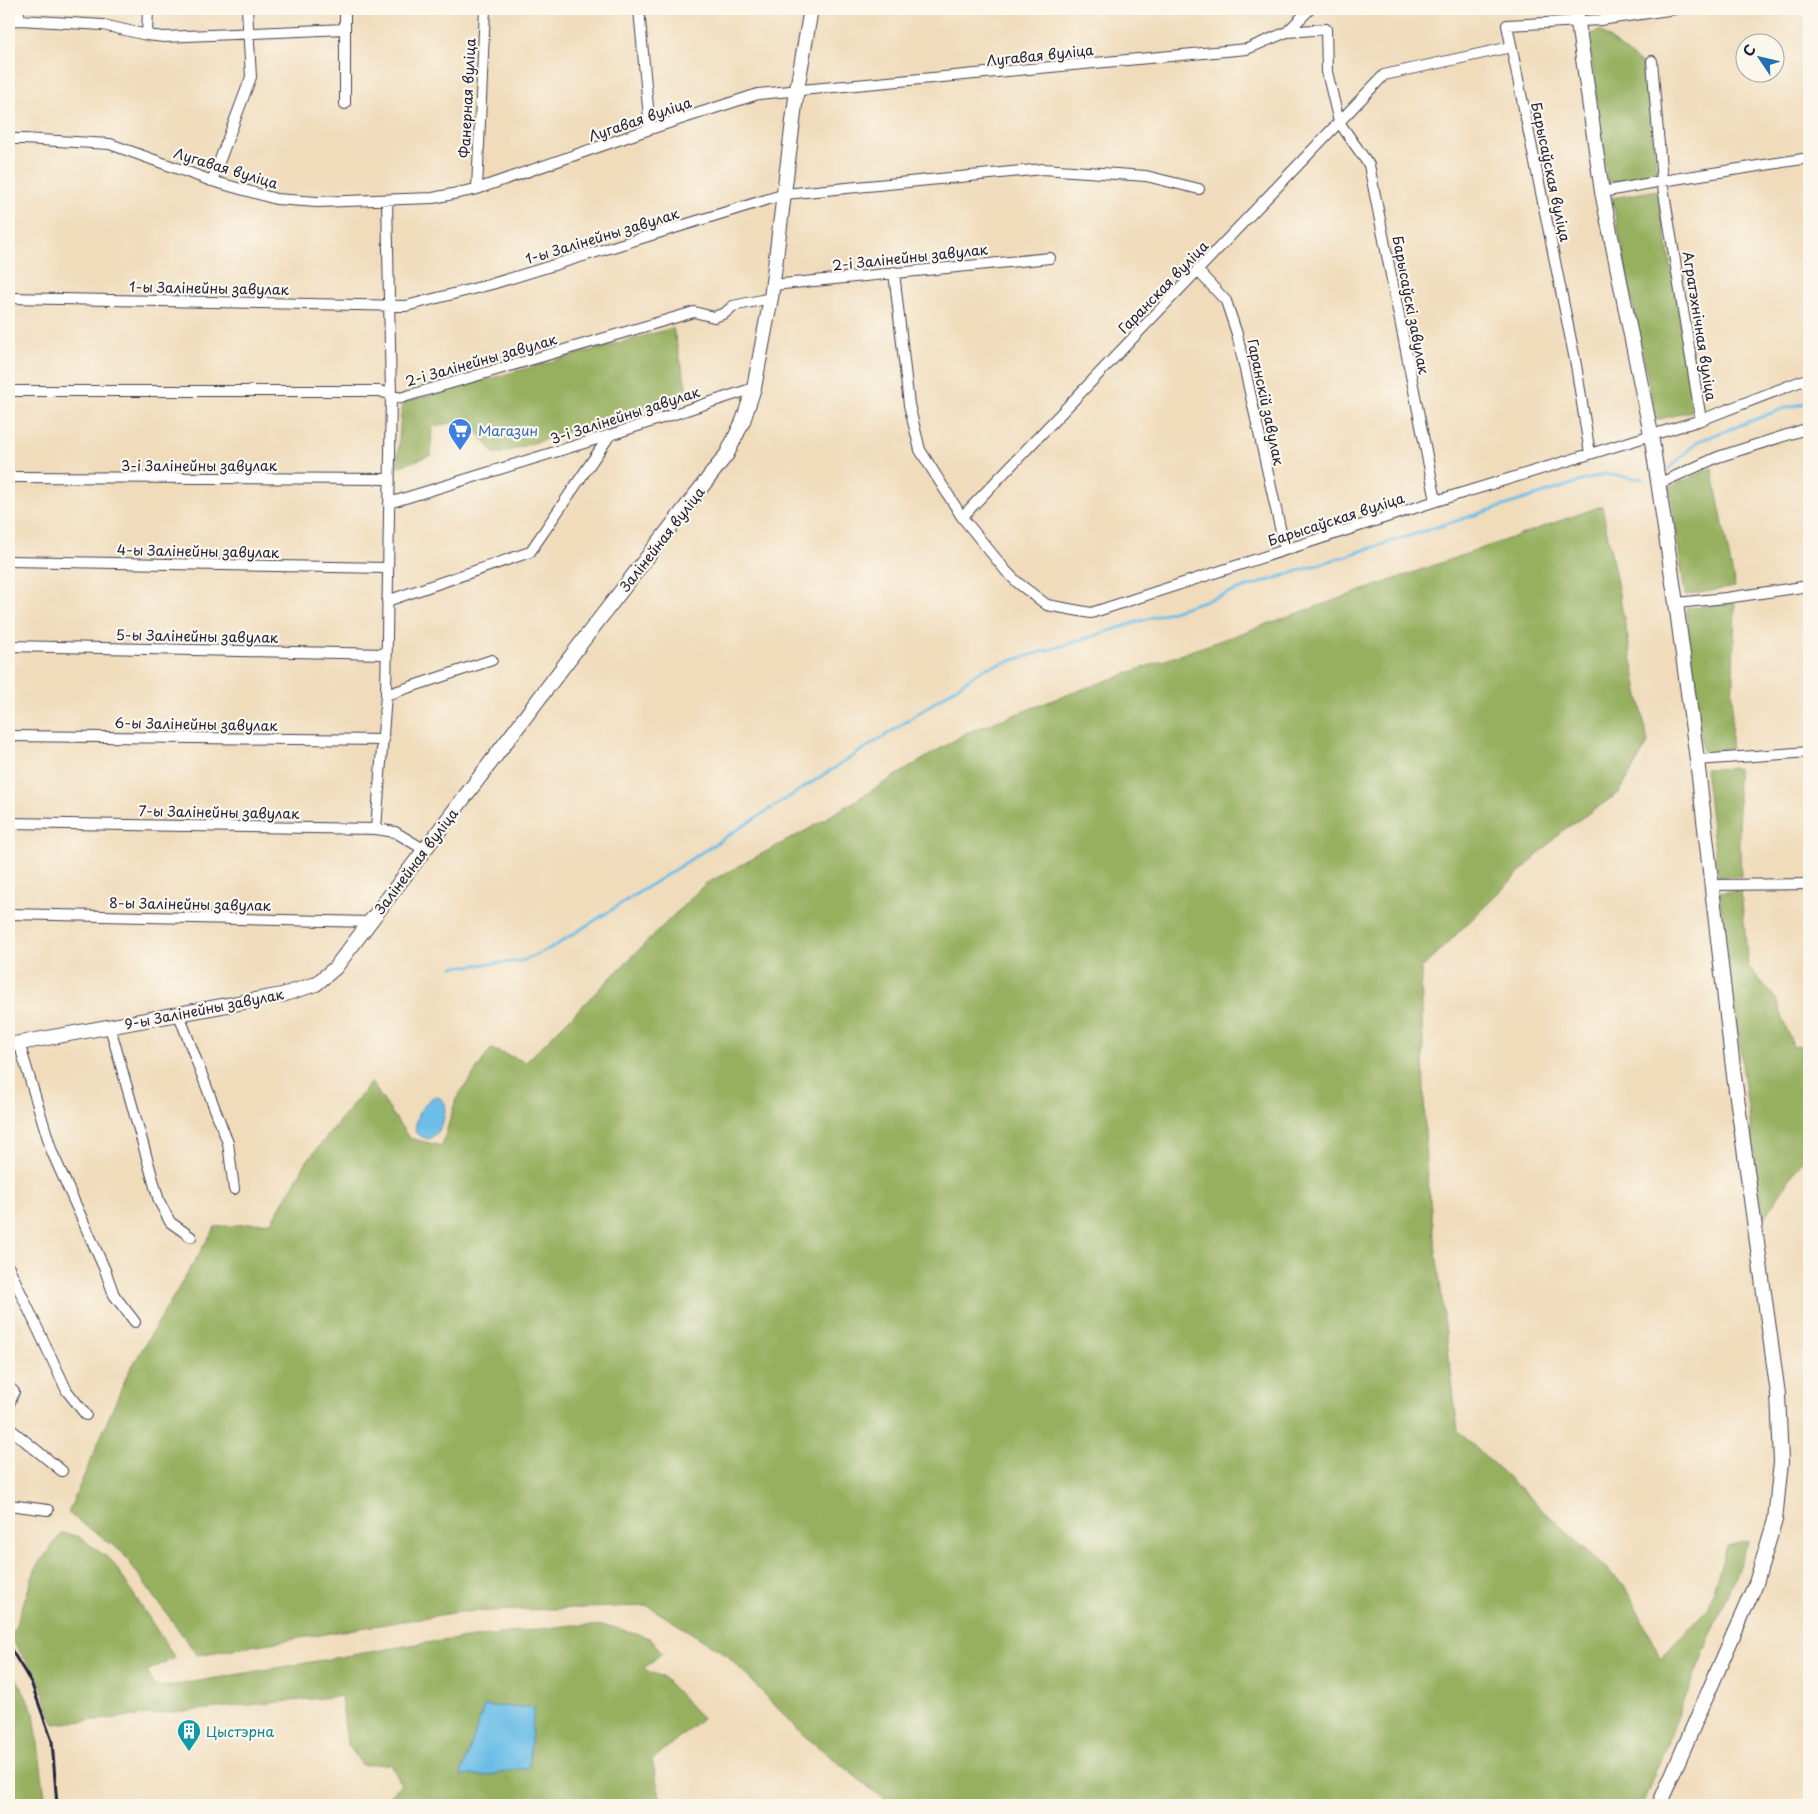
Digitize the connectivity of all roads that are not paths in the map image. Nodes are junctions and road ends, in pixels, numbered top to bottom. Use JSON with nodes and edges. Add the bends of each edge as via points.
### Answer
{"nodes":[{"id":1,"x":18,"y":9,"type":"edge"},
{"id":2,"x":148,"y":9,"type":"edge"},
{"id":3,"x":247,"y":9,"type":"edge"},
{"id":4,"x":345,"y":9,"type":"edge"},
{"id":5,"x":486,"y":9,"type":"edge"},
{"id":6,"x":639,"y":9,"type":"edge"},
{"id":7,"x":811,"y":9,"type":"edge"},
{"id":8,"x":1310,"y":9,"type":"edge"},
{"id":9,"x":1675,"y":9,"type":"edge"},
{"id":10,"x":1576,"y":14,"type":"edge"},
{"id":11,"x":20,"y":20,"type":"junction"},
{"id":12,"x":9,"y":21,"type":"edge"},
{"id":13,"x":345,"y":29,"type":"junction"},
{"id":14,"x":249,"y":32,"type":"junction"},
{"id":15,"x":1288,"y":32,"type":"junction"},
{"id":16,"x":147,"y":36,"type":"junction"},
{"id":17,"x":1511,"y":47,"type":"junction"},
{"id":18,"x":1652,"y":61,"type":"dead end"},
{"id":19,"x":797,"y":90,"type":"junction"},
{"id":20,"x":345,"y":104,"type":"dead end"},
{"id":21,"x":1339,"y":122,"type":"junction"},
{"id":22,"x":650,"y":129,"type":"junction"},
{"id":23,"x":9,"y":139,"type":"edge"},
{"id":24,"x":1809,"y":158,"type":"edge"},
{"id":25,"x":212,"y":180,"type":"junction"},
{"id":26,"x":1662,"y":181,"type":"junction"},
{"id":27,"x":477,"y":189,"type":"junction"},
{"id":28,"x":1199,"y":189,"type":"dead end"},
{"id":29,"x":1602,"y":192,"type":"junction"},
{"id":30,"x":785,"y":194,"type":"junction"},
{"id":31,"x":387,"y":200,"type":"junction"},
{"id":32,"x":1050,"y":258,"type":"dead end"},
{"id":33,"x":1198,"y":270,"type":"junction"},
{"id":34,"x":894,"y":272,"type":"junction"},
{"id":35,"x":772,"y":292,"type":"junction"},
{"id":36,"x":9,"y":298,"type":"edge"},
{"id":37,"x":390,"y":306,"type":"junction"},
{"id":38,"x":1809,"y":378,"type":"edge"},
{"id":39,"x":754,"y":388,"type":"junction"},
{"id":40,"x":9,"y":391,"type":"edge"},
{"id":41,"x":391,"y":396,"type":"junction"},
{"id":42,"x":1701,"y":420,"type":"junction"},
{"id":43,"x":1809,"y":428,"type":"edge"},
{"id":44,"x":1651,"y":434,"type":"junction"},
{"id":45,"x":610,"y":435,"type":"junction"},
{"id":46,"x":1590,"y":454,"type":"junction"},
{"id":47,"x":9,"y":477,"type":"edge"},
{"id":48,"x":389,"y":479,"type":"junction"},
{"id":49,"x":1658,"y":484,"type":"junction"},
{"id":50,"x":1436,"y":501,"type":"junction"},
{"id":51,"x":389,"y":503,"type":"junction"},
{"id":52,"x":962,"y":517,"type":"junction"},
{"id":53,"x":1284,"y":550,"type":"junction"},
{"id":54,"x":9,"y":561,"type":"edge"},
{"id":55,"x":387,"y":568,"type":"junction"},
{"id":56,"x":1809,"y":586,"type":"edge"},
{"id":57,"x":387,"y":601,"type":"junction"},
{"id":58,"x":1676,"y":603,"type":"junction"},
{"id":59,"x":9,"y":646,"type":"edge"},
{"id":60,"x":386,"y":654,"type":"junction"},
{"id":61,"x":492,"y":660,"type":"dead end"},
{"id":62,"x":386,"y":695,"type":"junction"},
{"id":63,"x":9,"y":736,"type":"edge"},
{"id":64,"x":384,"y":740,"type":"junction"},
{"id":65,"x":1809,"y":752,"type":"edge"},
{"id":66,"x":1697,"y":760,"type":"junction"},
{"id":67,"x":9,"y":823,"type":"edge"},
{"id":68,"x":376,"y":829,"type":"junction"},
{"id":69,"x":424,"y":850,"type":"junction"},
{"id":70,"x":1809,"y":884,"type":"edge"},
{"id":71,"x":1712,"y":885,"type":"junction"},
{"id":72,"x":9,"y":914,"type":"edge"},
{"id":73,"x":371,"y":922,"type":"junction"},
{"id":74,"x":179,"y":1015,"type":"junction"},
{"id":75,"x":110,"y":1027,"type":"junction"},
{"id":76,"x":14,"y":1044,"type":"edge"},
{"id":77,"x":234,"y":1189,"type":"dead end"},
{"id":78,"x":191,"y":1237,"type":"dead end"},
{"id":79,"x":9,"y":1268,"type":"edge"},
{"id":80,"x":135,"y":1322,"type":"dead end"},
{"id":81,"x":9,"y":1387,"type":"edge"},
{"id":82,"x":9,"y":1404,"type":"edge"},
{"id":83,"x":86,"y":1415,"type":"dead end"},
{"id":84,"x":9,"y":1428,"type":"edge"},
{"id":85,"x":62,"y":1471,"type":"dead end"},
{"id":86,"x":9,"y":1505,"type":"edge"},
{"id":87,"x":48,"y":1510,"type":"dead end"},
{"id":88,"x":1659,"y":1805,"type":"edge"}],
"edges":[{"from":1,"to":11,"type":"street"},
{"from":2,"to":16,"type":"street"},
{"from":3,"to":14,"type":"street"},
{"from":4,"to":13,"type":"street"},
{"from":5,"to":27,"type":"street","name":"Фанерная вуліца"},
{"from":6,"to":22,"type":"street"},
{"from":7,"to":19,"type":"street","name":"Залінейная вуліца"},
{"from":8,"to":15,"type":"street"},
{"from":9,"to":10,"type":"street","via":[[1600,20]]},
{"from":10,"to":17,"type":"street","name":"Барысаўская вуліца","via":[[1507,25]]},
{"from":10,"to":29,"type":"street"},
{"from":11,"to":12,"type":"street"},
{"from":11,"to":16,"type":"street","via":[[102,25]]},
{"from":13,"to":14,"type":"street"},
{"from":13,"to":20,"type":"street"},
{"from":14,"to":16,"type":"street"},
{"from":14,"to":25,"type":"street","via":[[251,77]]},
{"from":15,"to":19,"type":"street","name":"Лугавая вуліца","via":[[1247,49]]},
{"from":15,"to":21,"type":"street","via":[[1326,29],[1327,72]]},
{"from":17,"to":21,"type":"street","name":"Гаранская вуліца","via":[[1384,75]]},
{"from":17,"to":46,"type":"street","name":"Барысаўская вуліца","via":[[1576,365]]},
{"from":18,"to":26,"type":"street","name":"Агратэхнічная вуліца"},
{"from":19,"to":22,"type":"street","name":"Лугавая вуліца","via":[[758,94]]},
{"from":19,"to":30,"type":"street","name":"Залінейная вуліца"},
{"from":21,"to":33,"type":"street","name":"Гаранская вуліца"},
{"from":21,"to":50,"type":"street","name":"Барысаўскі завулак","via":[[1369,165]]},
{"from":22,"to":27,"type":"street","name":"Лугавая вуліца"},
{"from":23,"to":25,"type":"street","name":"Лугавая вуліца","via":[[110,144]]},
{"from":24,"to":26,"type":"street"},
{"from":25,"to":31,"type":"street","name":"Лугавая вуліца","via":[[276,199],[317,202]]},
{"from":26,"to":29,"type":"street"},
{"from":26,"to":42,"type":"street","name":"Агратэхнічная вуліца"},
{"from":27,"to":31,"type":"street","name":"Лугавая вуліца","via":[[433,198]]},
{"from":28,"to":30,"type":"street","name":"1-ы Залінейны завулак","via":[[1146,176],[1043,169]]},
{"from":29,"to":44,"type":"street"},
{"from":30,"to":35,"type":"street","name":"Залінейная вуліца"},
{"from":30,"to":37,"type":"street","name":"1-ы Залінейны завулак","via":[[492,284],[406,306]]},
{"from":31,"to":37,"type":"street"},
{"from":32,"to":34,"type":"street","name":"2-і Залінейны завулак"},
{"from":33,"to":52,"type":"street","name":"Гаранская вуліца"},
{"from":33,"to":53,"type":"street","name":"Гаранскій завулак","via":[[1226,301],[1237,334]]},
{"from":34,"to":35,"type":"street","name":"2-і Залінейны завулак"},
{"from":34,"to":52,"type":"street","via":[[909,405],[920,450]]},
{"from":35,"to":39,"type":"street","name":"Залінейная вуліца"},
{"from":35,"to":41,"type":"street","name":"2-і Залінейны завулак","via":[[733,306],[714,317],[694,312],[400,398]]},
{"from":36,"to":37,"type":"street","name":"1-ы Залінейны завулак"},
{"from":37,"to":41,"type":"street"},
{"from":38,"to":42,"type":"street","name":"Агратэхнічная вуліца"},
{"from":39,"to":45,"type":"street","name":"3-і Залінейны завулак"},
{"from":39,"to":69,"type":"street","name":"Залінейная вуліца","via":[[727,454]]},
{"from":40,"to":41,"type":"street","name":"2-і Залінейны завулак","via":[[380,392]]},
{"from":41,"to":48,"type":"street"},
{"from":42,"to":44,"type":"street","name":"Барысаўская вуліца"},
{"from":43,"to":49,"type":"street","via":[[1718,457]]},
{"from":44,"to":46,"type":"street","name":"Барысаўская вуліца"},
{"from":44,"to":49,"type":"street"},
{"from":45,"to":51,"type":"street","name":"3-і Залінейны завулак"},
{"from":45,"to":57,"type":"street","via":[[530,552]]},
{"from":46,"to":50,"type":"street","name":"Барысаўская вуліца"},
{"from":47,"to":48,"type":"street","name":"3-і Залінейны завулак"},
{"from":48,"to":51,"type":"street"},
{"from":49,"to":58,"type":"street"},
{"from":50,"to":53,"type":"street","name":"Барысаўская вуліца"},
{"from":51,"to":55,"type":"street"},
{"from":52,"to":53,"type":"street","name":"Барысаўская вуліца","via":[[1006,571],[1047,606],[1091,613]]},
{"from":54,"to":55,"type":"street","name":"4-ы Залінейны завулак"},
{"from":55,"to":57,"type":"street"},
{"from":56,"to":58,"type":"street"},
{"from":57,"to":60,"type":"street"},
{"from":58,"to":66,"type":"street"},
{"from":59,"to":60,"type":"street","name":"5-ы Залінейны завулак"},
{"from":60,"to":62,"type":"street"},
{"from":61,"to":62,"type":"street"},
{"from":62,"to":64,"type":"street"},
{"from":63,"to":64,"type":"street","name":"6-ы Залінейны завулак"},
{"from":64,"to":68,"type":"street"},
{"from":65,"to":66,"type":"street"},
{"from":66,"to":71,"type":"street"},
{"from":67,"to":68,"type":"street","name":"7-ы Залінейны завулак"},
{"from":68,"to":69,"type":"street","name":"7-ы Залінейны завулак","via":[[395,832]]},
{"from":69,"to":73,"type":"street","name":"Залінейная вуліца"},
{"from":70,"to":71,"type":"street"},
{"from":71,"to":88,"type":"street","via":[[1734,1076],[1778,1394],[1781,1462],[1776,1520],[1756,1583]]},
{"from":72,"to":73,"type":"street","name":"8-ы Залінейны завулак"},
{"from":73,"to":74,"type":"street","name":"9-ы Залінейны завулак","via":[[335,968],[316,984],[282,995]]},
{"from":74,"to":75,"type":"street","name":"9-ы Залінейны завулак"},
{"from":74,"to":77,"type":"street","via":[[228,1143]]},
{"from":75,"to":76,"type":"street","name":"9-ы Залінейны завулак"},
{"from":75,"to":78,"type":"street","via":[[159,1201],[170,1222]]},
{"from":76,"to":80,"type":"street","via":[[52,1152],[114,1295]]},
{"from":79,"to":83,"type":"street","via":[[67,1391]]},
{"from":81,"to":82,"type":"street","via":[[14,1392]]},
{"from":84,"to":85,"type":"street"},
{"from":86,"to":87,"type":"street"}]}
